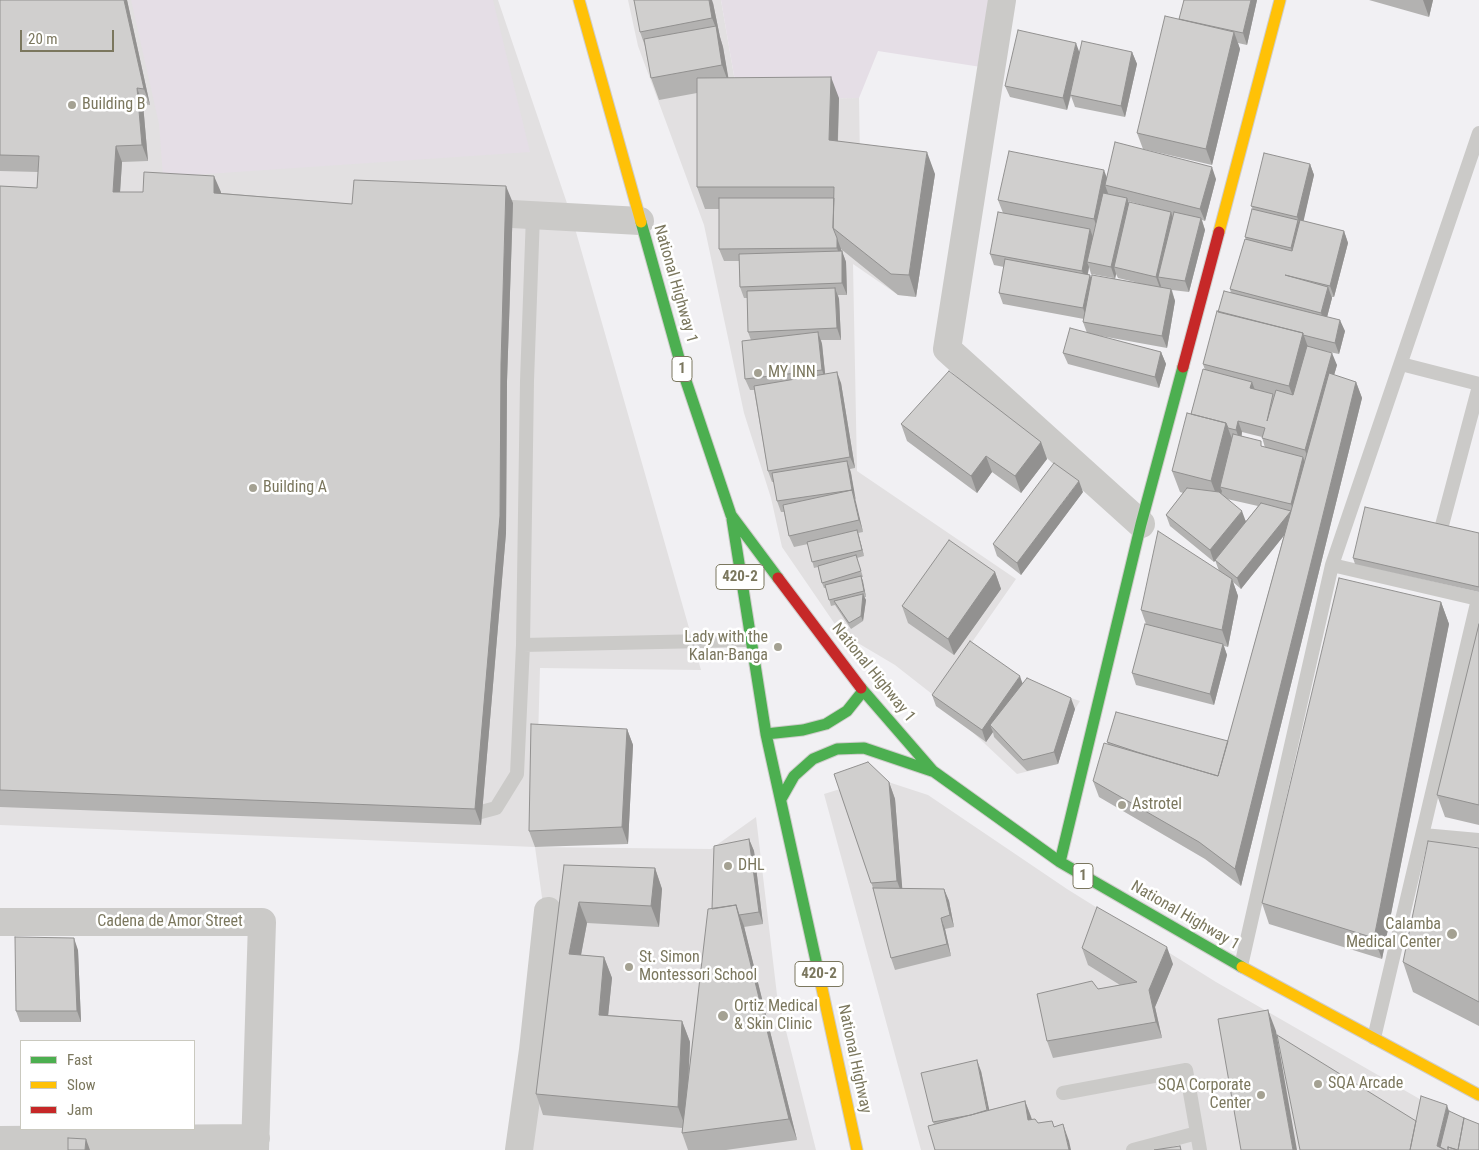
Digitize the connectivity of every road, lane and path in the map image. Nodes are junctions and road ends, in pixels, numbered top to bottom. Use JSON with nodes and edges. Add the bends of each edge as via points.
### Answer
{"nodes":[{"id":1,"x":579,"y":0,"type":"edge"},
{"id":2,"x":1002,"y":0,"type":"edge"},
{"id":3,"x":1280,"y":0,"type":"edge"},
{"id":4,"x":1479,"y":133,"type":"edge"},
{"id":5,"x":523,"y":214,"type":"joint"},
{"id":6,"x":640,"y":221,"type":"junction"},
{"id":7,"x":1402,"y":364,"type":"junction"},
{"id":8,"x":1479,"y":385,"type":"edge"},
{"id":9,"x":731,"y":515,"type":"junction"},
{"id":10,"x":1141,"y":524,"type":"junction"},
{"id":11,"x":1441,"y":529,"type":"edge"},
{"id":12,"x":1332,"y":565,"type":"junction"},
{"id":13,"x":750,"y":640,"type":"junction"},
{"id":14,"x":523,"y":645,"type":"junction"},
{"id":15,"x":863,"y":691,"type":"junction"},
{"id":16,"x":766,"y":734,"type":"junction"},
{"id":17,"x":933,"y":771,"type":"junction"},
{"id":18,"x":782,"y":799,"type":"junction"},
{"id":19,"x":481,"y":812,"type":"dead end"},
{"id":20,"x":1422,"y":835,"type":"junction"},
{"id":21,"x":1479,"y":840,"type":"edge"},
{"id":22,"x":1060,"y":862,"type":"junction"},
{"id":23,"x":548,"y":911,"type":"dead end"},
{"id":24,"x":0,"y":922,"type":"edge"},
{"id":25,"x":1241,"y":966,"type":"junction"},
{"id":26,"x":1374,"y":1038,"type":"junction"},
{"id":27,"x":1063,"y":1093,"type":"dead end"},
{"id":28,"x":1479,"y":1095,"type":"edge"},
{"id":29,"x":1197,"y":1133,"type":"junction"},
{"id":30,"x":0,"y":1140,"type":"edge"},
{"id":31,"x":255,"y":1144,"type":"edge"},
{"id":32,"x":518,"y":1150,"type":"edge"},
{"id":33,"x":857,"y":1150,"type":"edge"},
{"id":34,"x":1133,"y":1150,"type":"edge"},
{"id":35,"x":1200,"y":1150,"type":"edge"}],
"edges":[{"from":1,"to":6,"type":"main road","name":"National Highway 1","number":"1"},
{"from":2,"to":10,"type":"street","via":[[947,349]]},
{"from":3,"to":10,"type":"main road"},
{"from":4,"to":7,"type":"lane"},
{"from":5,"to":6,"type":"street"},
{"from":5,"to":14,"type":"lane","via":[[527,391]]},
{"from":6,"to":9,"type":"main road","name":"National Highway 1","number":"1","via":[[682,369]]},
{"from":7,"to":8,"type":"lane"},
{"from":7,"to":12,"type":"lane"},
{"from":8,"to":11,"type":"lane"},
{"from":9,"to":13,"type":"main road","name":"National Highway","number":"420-2"},
{"from":9,"to":15,"type":"main road","name":"National Highway 1","number":"1"},
{"from":10,"to":22,"type":"main road"},
{"from":12,"to":20,"type":"lane","via":[[1427,584],[1478,600]]},
{"from":12,"to":25,"type":"lane"},
{"from":13,"to":14,"type":"lane"},
{"from":13,"to":16,"type":"main road","name":"National Highway","number":"420-2"},
{"from":14,"to":19,"type":"lane","via":[[517,774],[496,808]]},
{"from":15,"to":16,"type":"main road","via":[[847,711],[826,724]]},
{"from":15,"to":17,"type":"main road","name":"National Highway 1","number":"1"},
{"from":16,"to":18,"type":"main road","name":"National Highway","number":"420-2"},
{"from":17,"to":18,"type":"main road","number":"1","via":[[864,748],[837,749],[813,759],[794,776]]},
{"from":17,"to":22,"type":"main road","name":"National Highway 1","number":"1"},
{"from":18,"to":33,"type":"main road","name":"National Highway","number":"420-2"},
{"from":20,"to":21,"type":"lane"},
{"from":20,"to":26,"type":"lane"},
{"from":22,"to":25,"type":"main road","name":"National Highway 1","number":"1"},
{"from":23,"to":32,"type":"street"},
{"from":24,"to":31,"type":"street","name":"Cadena de Amor Street","via":[[262,922]]},
{"from":25,"to":26,"type":"main road","name":"National Highway 1","number":"1"},
{"from":26,"to":28,"type":"main road","name":"National Highway 1","number":"1"},
{"from":27,"to":29,"type":"lane","via":[[1186,1070]]},
{"from":29,"to":34,"type":"lane"},
{"from":29,"to":35,"type":"lane"},
{"from":30,"to":31,"type":"street"}]}
